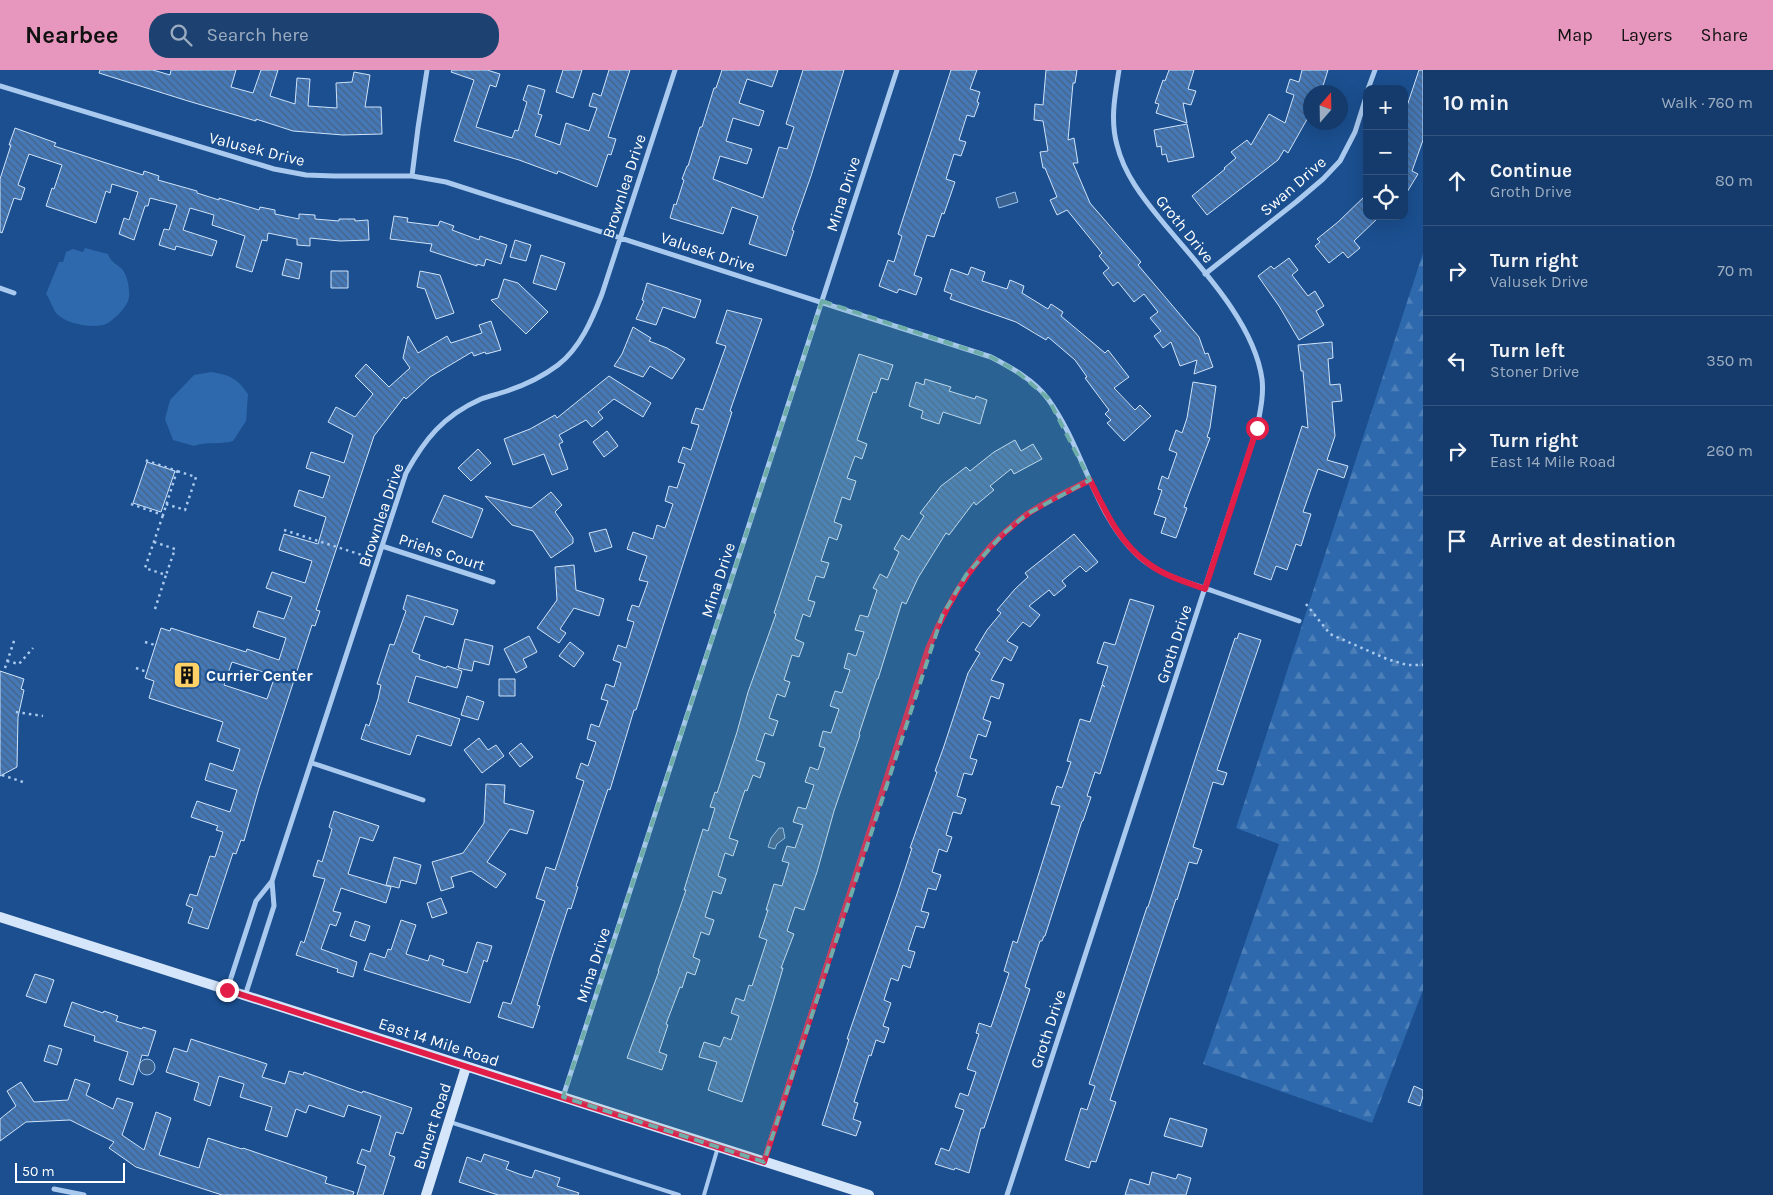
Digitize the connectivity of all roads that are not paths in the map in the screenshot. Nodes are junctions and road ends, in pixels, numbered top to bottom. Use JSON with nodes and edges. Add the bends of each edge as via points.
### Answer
{"nodes":[{"id":1,"x":427,"y":70,"type":"edge"},
{"id":2,"x":675,"y":70,"type":"edge"},
{"id":3,"x":897,"y":70,"type":"edge"},
{"id":4,"x":1119,"y":70,"type":"edge"},
{"id":5,"x":1375,"y":70,"type":"edge"},
{"id":6,"x":1369,"y":85,"type":"edge"},
{"id":7,"x":0,"y":86,"type":"edge"},
{"id":8,"x":1363,"y":106,"type":"edge"},
{"id":9,"x":412,"y":176,"type":"junction"},
{"id":10,"x":621,"y":237,"type":"junction"},
{"id":11,"x":1205,"y":274,"type":"junction"},
{"id":12,"x":0,"y":288,"type":"edge"},
{"id":13,"x":14,"y":293,"type":"dead end"},
{"id":14,"x":822,"y":301,"type":"junction"},
{"id":15,"x":1090,"y":480,"type":"junction"},
{"id":16,"x":382,"y":546,"type":"junction"},
{"id":17,"x":493,"y":582,"type":"dead end"},
{"id":18,"x":1205,"y":589,"type":"junction"},
{"id":19,"x":1299,"y":621,"type":"dead end"},
{"id":20,"x":312,"y":763,"type":"junction"},
{"id":21,"x":423,"y":800,"type":"dead end"},
{"id":22,"x":272,"y":881,"type":"junction"},
{"id":23,"x":0,"y":917,"type":"edge"},
{"id":24,"x":227,"y":990,"type":"junction"},
{"id":25,"x":245,"y":996,"type":"junction"},
{"id":26,"x":466,"y":1067,"type":"junction"},
{"id":27,"x":563,"y":1097,"type":"junction"},
{"id":28,"x":449,"y":1122,"type":"junction"},
{"id":29,"x":718,"y":1147,"type":"junction"},
{"id":30,"x":764,"y":1162,"type":"junction"},
{"id":31,"x":54,"y":1189,"type":"dead end"},
{"id":32,"x":84,"y":1195,"type":"edge"},
{"id":33,"x":426,"y":1195,"type":"edge"},
{"id":34,"x":679,"y":1195,"type":"edge"},
{"id":35,"x":704,"y":1195,"type":"edge"},
{"id":36,"x":869,"y":1195,"type":"edge"},
{"id":37,"x":1007,"y":1195,"type":"edge"}],
"edges":[{"from":1,"to":9,"type":"street"},
{"from":2,"to":10,"type":"street","name":"Brownlea Drive"},
{"from":3,"to":14,"type":"street","name":"Mina Drive"},
{"from":4,"to":11,"type":"street","name":"Groth Drive","via":[[1113,119],[1123,162],[1147,203]]},
{"from":5,"to":6,"type":"street"},
{"from":7,"to":9,"type":"street","name":"Valusek Drive","via":[[274,169],[306,175]]},
{"from":8,"to":11,"type":"street","name":"Swan Drive","via":[[1340,161],[1296,202]]},
{"from":9,"to":10,"type":"street","name":"Valusek Drive","via":[[446,182]]},
{"from":10,"to":14,"type":"street","name":"Valusek Drive"},
{"from":10,"to":16,"type":"street","name":"Brownlea Drive","via":[[590,325],[575,347],[537,380],[481,399],[435,429],[406,473]]},
{"from":11,"to":18,"type":"street","name":"Groth Drive","via":[[1237,316],[1255,351],[1262,380],[1262,402],[1257,428]]},
{"from":12,"to":13,"type":"street"},
{"from":14,"to":15,"type":"street","name":"Valusek Drive","via":[[991,357],[1015,370],[1048,398],[1064,423]]},
{"from":14,"to":27,"type":"street","name":"Mina Drive"},
{"from":15,"to":18,"type":"street","name":"Valusek Drive","via":[[1118,531],[1138,556],[1174,578]]},
{"from":15,"to":30,"type":"street","via":[[1027,514],[1003,534],[966,575],[942,616],[928,649]]},
{"from":16,"to":17,"type":"street","name":"Priehs Court"},
{"from":16,"to":20,"type":"street","name":"Brownlea Drive"},
{"from":18,"to":19,"type":"street","name":"Valusek Drive"},
{"from":18,"to":37,"type":"street","name":"Groth Drive"},
{"from":20,"to":21,"type":"street"},
{"from":20,"to":22,"type":"street","name":"Brownlea Drive"},
{"from":22,"to":24,"type":"street","name":"Brownlea Drive","via":[[256,901]]},
{"from":22,"to":25,"type":"street","name":"Brownlea Drive","via":[[274,906]]},
{"from":23,"to":24,"type":"main road","name":"East 14 Mile Road"},
{"from":24,"to":25,"type":"main road","name":"East 14 Mile Road"},
{"from":25,"to":26,"type":"main road","name":"East 14 Mile Road"},
{"from":26,"to":27,"type":"main road","name":"East 14 Mile Road"},
{"from":26,"to":28,"type":"main road","name":"Bunert Road"},
{"from":27,"to":29,"type":"main road","name":"East 14 Mile Road"},
{"from":28,"to":33,"type":"main road","name":"Bunert Road"},
{"from":28,"to":34,"type":"lane"},
{"from":29,"to":30,"type":"main road","name":"East 14 Mile Road"},
{"from":29,"to":35,"type":"lane"},
{"from":30,"to":36,"type":"main road","name":"East 14 Mile Road"},
{"from":31,"to":32,"type":"street"}]}
